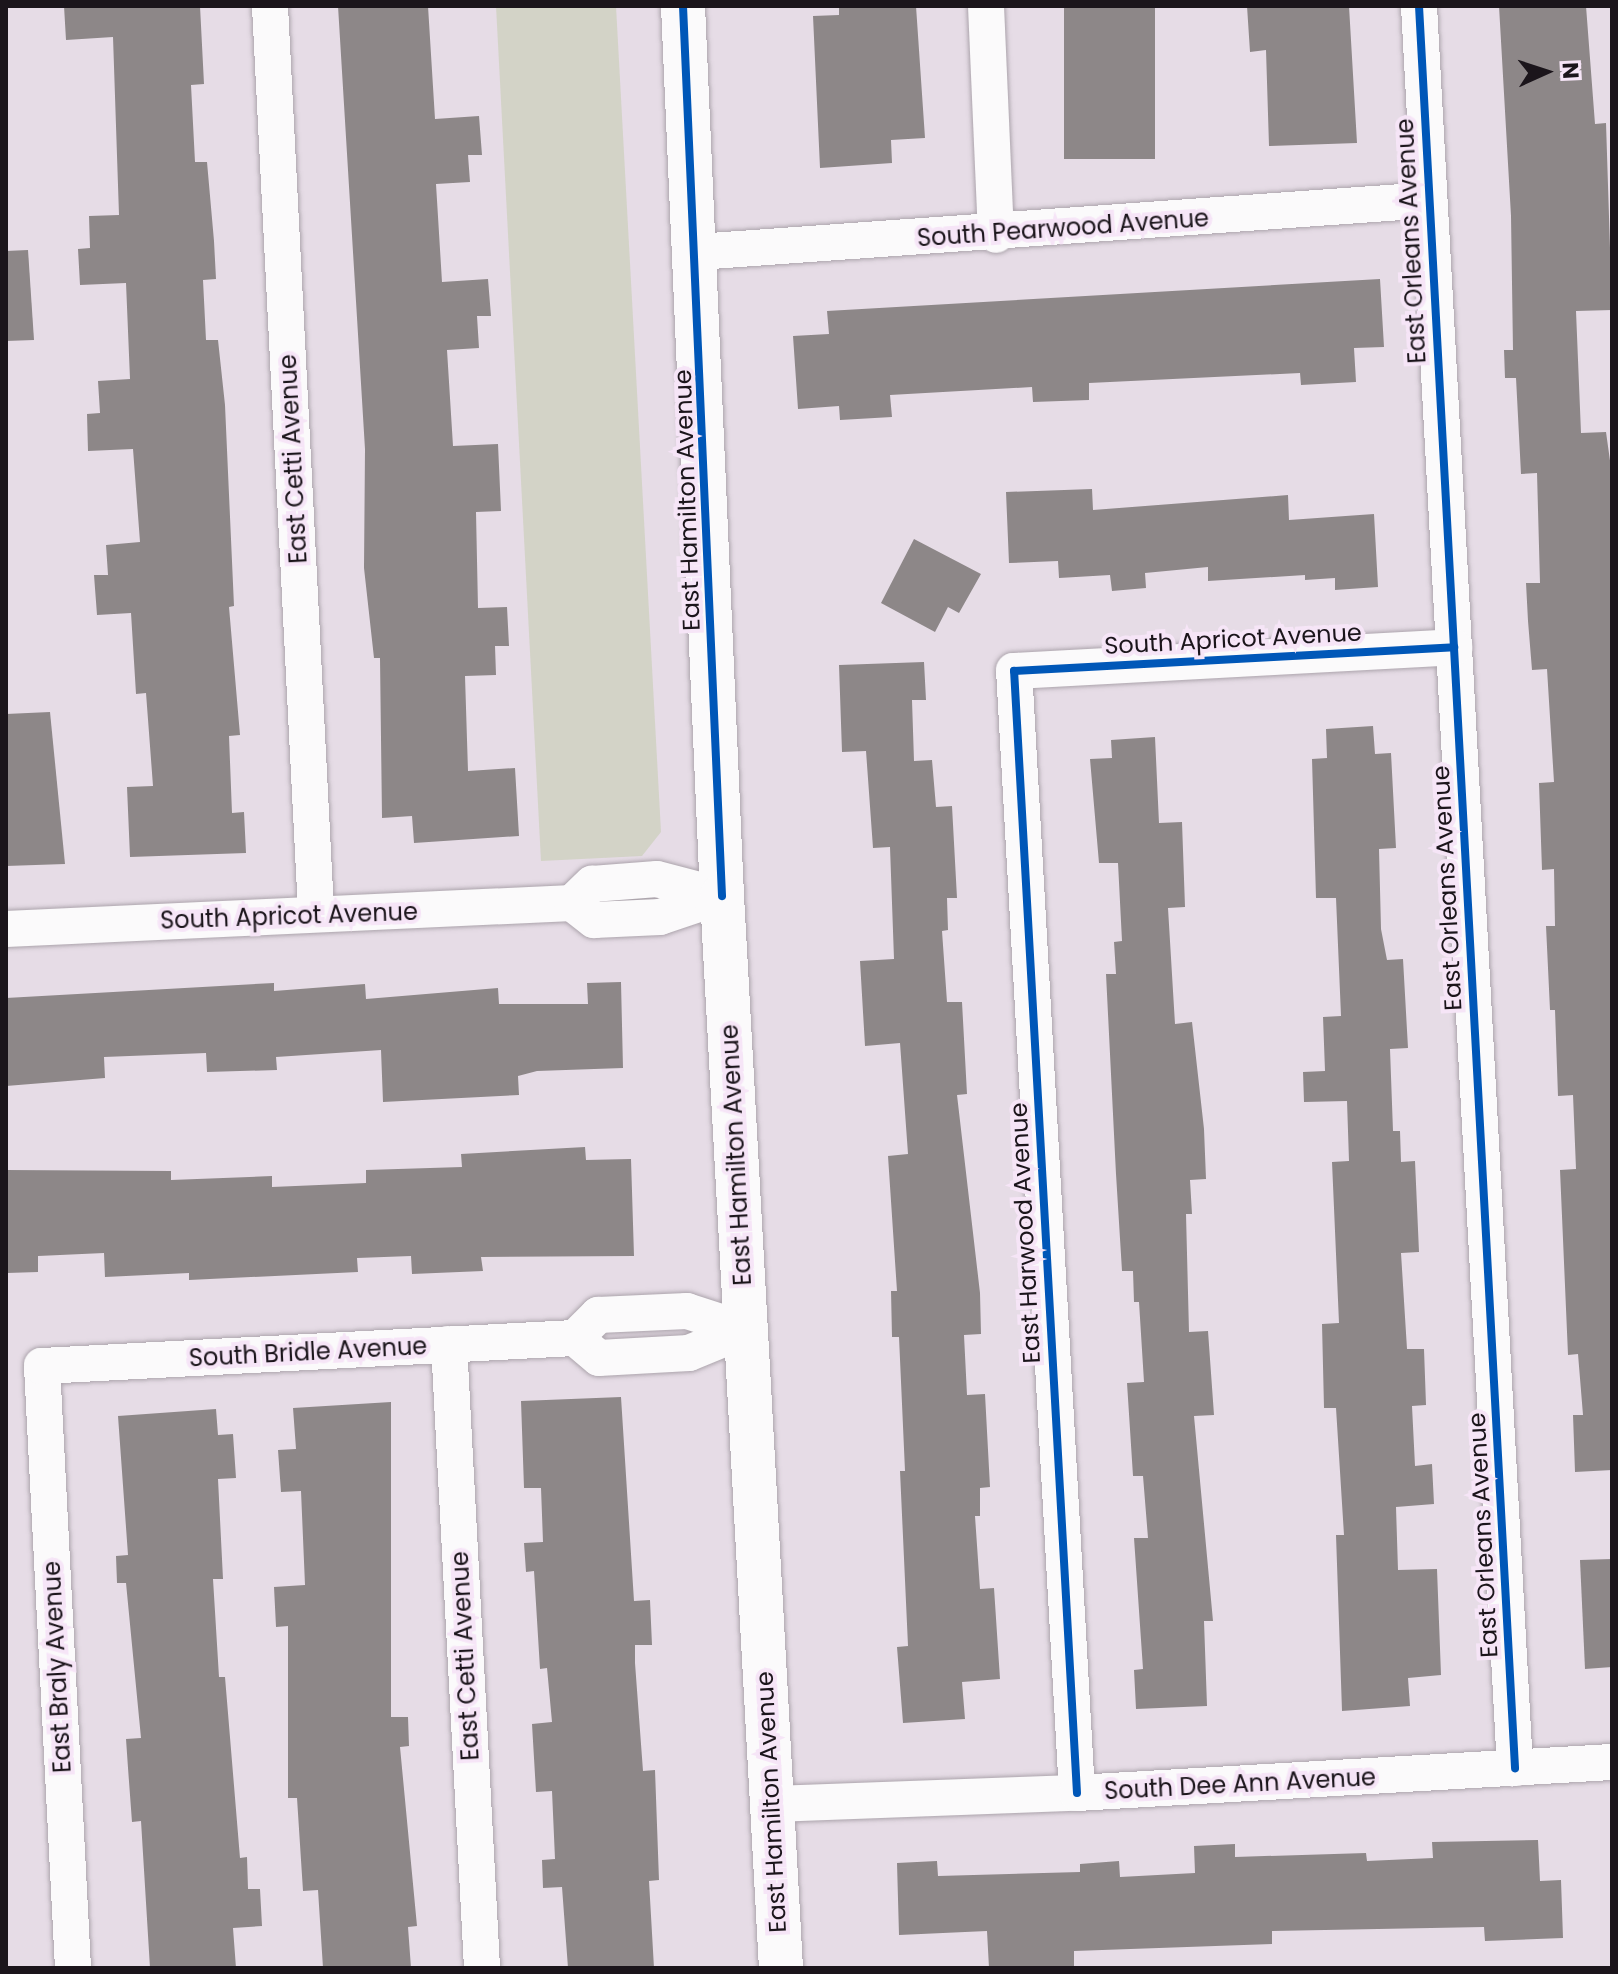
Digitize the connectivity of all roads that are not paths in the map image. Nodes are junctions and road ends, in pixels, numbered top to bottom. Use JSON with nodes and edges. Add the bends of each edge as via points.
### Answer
{"nodes":[{"id":1,"x":270,"y":6,"type":"edge"},
{"id":2,"x":683,"y":6,"type":"edge"},
{"id":3,"x":986,"y":6,"type":"edge"},
{"id":4,"x":1419,"y":6,"type":"edge"},
{"id":5,"x":1429,"y":200,"type":"junction"},
{"id":6,"x":996,"y":235,"type":"junction"},
{"id":7,"x":697,"y":252,"type":"junction"},
{"id":8,"x":1454,"y":647,"type":"junction"},
{"id":9,"x":1014,"y":671,"type":"joint"},
{"id":10,"x":722,"y":896,"type":"junction"},
{"id":11,"x":316,"y":912,"type":"junction"},
{"id":12,"x":6,"y":929,"type":"edge"},
{"id":13,"x":745,"y":1330,"type":"junction"},
{"id":14,"x":449,"y":1344,"type":"junction"},
{"id":15,"x":42,"y":1366,"type":"joint"},
{"id":16,"x":1612,"y":1762,"type":"edge"},
{"id":17,"x":1515,"y":1768,"type":"junction"},
{"id":18,"x":1077,"y":1793,"type":"junction"},
{"id":19,"x":771,"y":1804,"type":"junction"},
{"id":20,"x":73,"y":1968,"type":"edge"},
{"id":21,"x":482,"y":1968,"type":"edge"},
{"id":22,"x":781,"y":1968,"type":"edge"}],
"edges":[{"from":1,"to":11,"type":"street","name":"East Cetti Avenue"},
{"from":2,"to":7,"type":"street","name":"East Hamilton Avenue"},
{"from":3,"to":6,"type":"street"},
{"from":4,"to":5,"type":"street","name":"East Orleans Avenue"},
{"from":5,"to":6,"type":"street","name":"South Pearwood Avenue"},
{"from":5,"to":8,"type":"street","name":"East Orleans Avenue"},
{"from":6,"to":7,"type":"street","name":"South Pearwood Avenue"},
{"from":7,"to":10,"type":"street","name":"East Hamilton Avenue"},
{"from":8,"to":9,"type":"street","name":"South Apricot Avenue"},
{"from":8,"to":17,"type":"street","name":"East Orleans Avenue"},
{"from":9,"to":18,"type":"street","name":"East Harwood Avenue"},
{"from":10,"to":11,"type":"street","name":"South Apricot Avenue","via":[[657,879],[592,884],[572,903]]},
{"from":10,"to":13,"type":"street","name":"East Hamilton Avenue"},
{"from":11,"to":12,"type":"street","name":"South Apricot Avenue"},
{"from":13,"to":14,"type":"street","name":"South Bridle Avenue","via":[[672,1312],[598,1315],[575,1338]]},
{"from":13,"to":19,"type":"street","name":"East Hamilton Avenue"},
{"from":14,"to":15,"type":"street","name":"South Bridle Avenue"},
{"from":14,"to":21,"type":"street","name":"East Cetti Avenue"},
{"from":15,"to":20,"type":"street","name":"East Braly Avenue"},
{"from":16,"to":17,"type":"street","name":"South Dee Ann Avenue"},
{"from":17,"to":18,"type":"street","name":"South Dee Ann Avenue"},
{"from":18,"to":19,"type":"street","name":"South Dee Ann Avenue"},
{"from":19,"to":22,"type":"street","name":"East Hamilton Avenue"}]}
